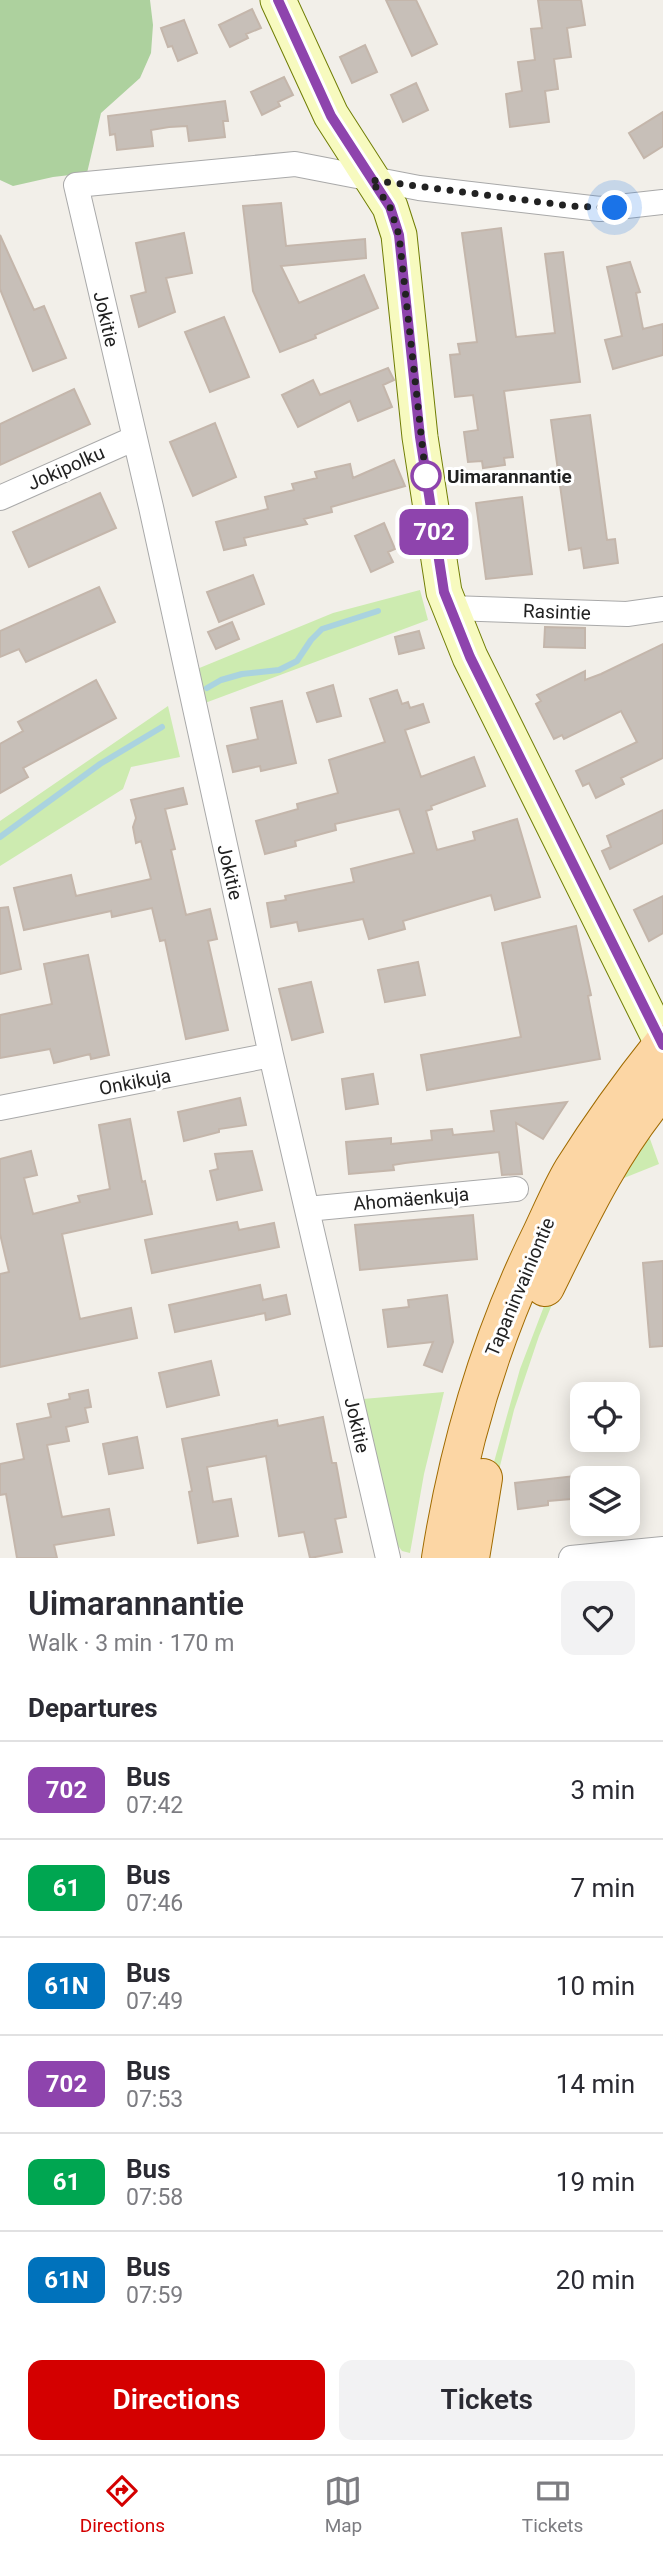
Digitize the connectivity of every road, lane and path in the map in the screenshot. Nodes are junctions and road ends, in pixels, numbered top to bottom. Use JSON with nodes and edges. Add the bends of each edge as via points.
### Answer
{"nodes":[{"id":1,"x":278,"y":0,"type":"edge"},
{"id":2,"x":371,"y":180,"type":"junction"},
{"id":3,"x":663,"y":202,"type":"edge"},
{"id":4,"x":133,"y":439,"type":"junction"},
{"id":5,"x":0,"y":498,"type":"edge"},
{"id":6,"x":451,"y":608,"type":"junction"},
{"id":7,"x":663,"y":609,"type":"edge"},
{"id":8,"x":663,"y":1044,"type":"edge"},
{"id":9,"x":271,"y":1055,"type":"junction"},
{"id":10,"x":663,"y":1088,"type":"edge"},
{"id":11,"x":0,"y":1108,"type":"edge"},
{"id":12,"x":516,"y":1189,"type":"dead end"},
{"id":13,"x":307,"y":1209,"type":"junction"},
{"id":14,"x":663,"y":1549,"type":"edge"},
{"id":15,"x":388,"y":1558,"type":"edge"},
{"id":16,"x":441,"y":1558,"type":"edge"},
{"id":17,"x":470,"y":1558,"type":"edge"},
{"id":18,"x":571,"y":1558,"type":"edge"}],
"edges":[{"from":1,"to":2,"type":"street","via":[[331,116]]},
{"from":2,"to":3,"type":"street","via":[[600,209]]},
{"from":2,"to":4,"type":"street","name":"Jokitie","via":[[295,164],[76,186]]},
{"from":2,"to":6,"type":"street","via":[[390,207],[399,235],[420,437],[444,592]]},
{"from":4,"to":5,"type":"street","name":"Jokipolku"},
{"from":4,"to":9,"type":"street","name":"Jokitie"},
{"from":6,"to":7,"type":"street","name":"Rasintie","via":[[627,614]]},
{"from":6,"to":8,"type":"street","via":[[470,657]]},
{"from":8,"to":16,"type":"main road","name":"Tapaninvainiontie","via":[[572,1172],[517,1284],[465,1436]]},
{"from":9,"to":11,"type":"street","name":"Onkikuja"},
{"from":9,"to":13,"type":"street","name":"Jokitie"},
{"from":10,"to":17,"type":"main road","name":"Tapaninvainiontie","via":[[597,1183],[542,1292],[491,1440]]},
{"from":12,"to":13,"type":"street","name":"Ahomäenkuja"},
{"from":13,"to":15,"type":"street","name":"Jokitie"},
{"from":14,"to":18,"type":"street"}]}
